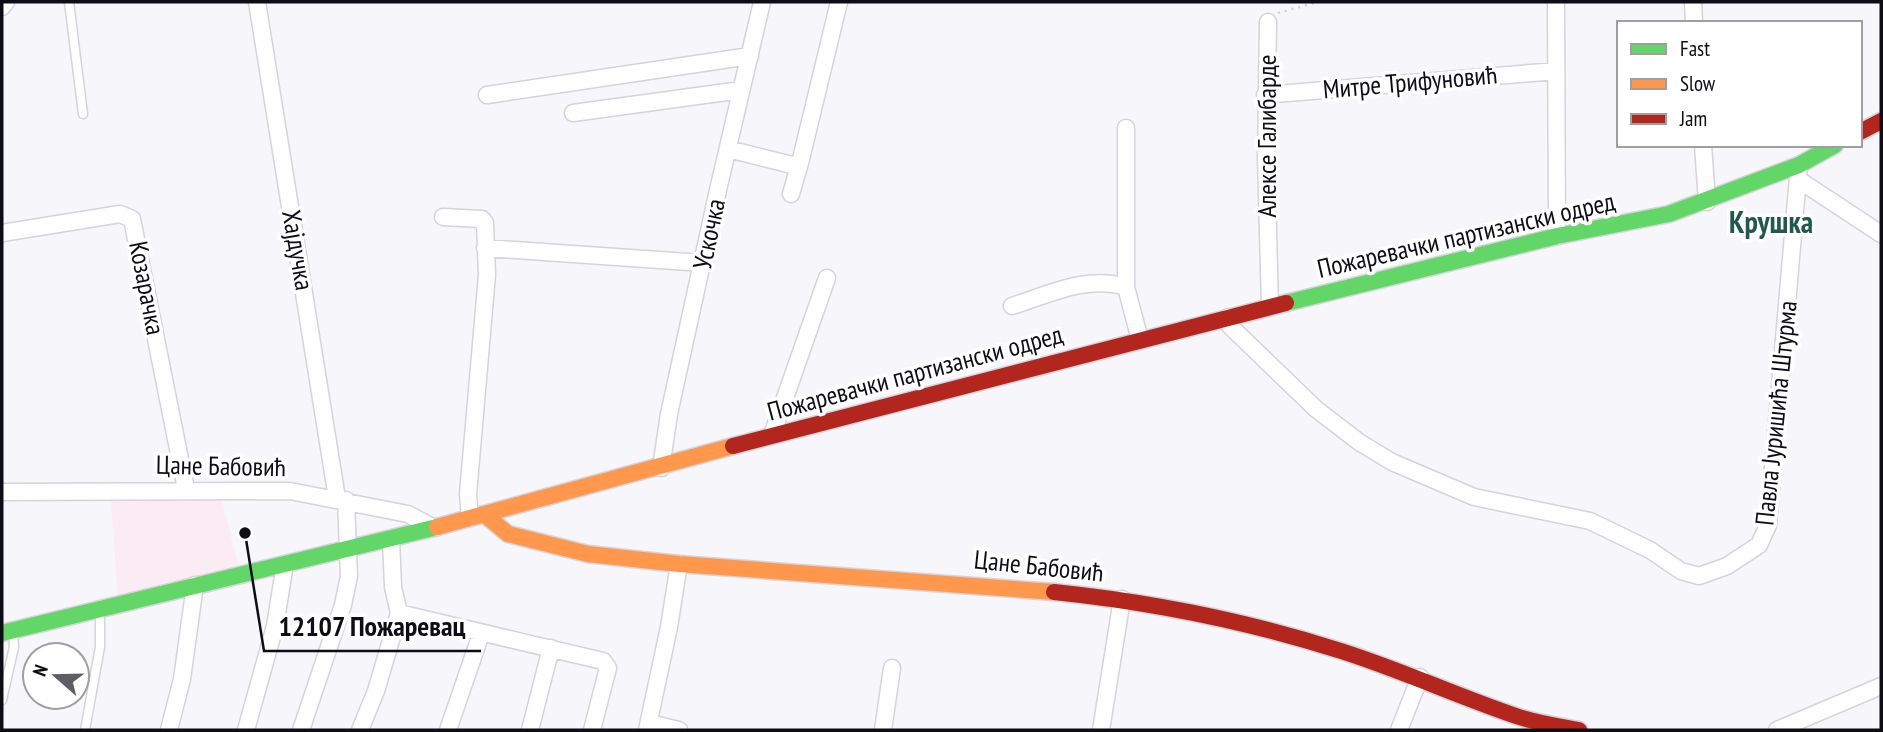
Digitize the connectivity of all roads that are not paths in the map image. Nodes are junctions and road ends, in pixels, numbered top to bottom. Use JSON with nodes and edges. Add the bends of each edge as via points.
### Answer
{"nodes":[{"id":1,"x":6,"y":2,"type":"edge"},
{"id":2,"x":69,"y":2,"type":"edge"},
{"id":3,"x":257,"y":2,"type":"edge"},
{"id":4,"x":762,"y":2,"type":"edge"},
{"id":5,"x":839,"y":2,"type":"edge"},
{"id":6,"x":1556,"y":2,"type":"edge"},
{"id":7,"x":1693,"y":2,"type":"edge"},
{"id":8,"x":2,"y":7,"type":"edge"},
{"id":9,"x":1694,"y":21,"type":"edge"},
{"id":10,"x":1268,"y":22,"type":"road end"},
{"id":11,"x":750,"y":56,"type":"junction"},
{"id":12,"x":1556,"y":71,"type":"junction"},
{"id":13,"x":741,"y":90,"type":"junction"},
{"id":14,"x":487,"y":95,"type":"dead end"},
{"id":15,"x":1265,"y":95,"type":"junction"},
{"id":16,"x":573,"y":113,"type":"dead end"},
{"id":17,"x":83,"y":114,"type":"dead end"},
{"id":18,"x":1881,"y":121,"type":"edge"},
{"id":19,"x":1126,"y":128,"type":"dead end"},
{"id":20,"x":1862,"y":131,"type":"edge"},
{"id":21,"x":1703,"y":147,"type":"edge"},
{"id":22,"x":1832,"y":147,"type":"edge"},
{"id":23,"x":728,"y":149,"type":"junction"},
{"id":24,"x":800,"y":163,"type":"junction"},
{"id":25,"x":1799,"y":172,"type":"junction"},
{"id":26,"x":791,"y":194,"type":"dead end"},
{"id":27,"x":1707,"y":202,"type":"junction"},
{"id":28,"x":443,"y":217,"type":"dead end"},
{"id":29,"x":2,"y":233,"type":"edge"},
{"id":30,"x":1881,"y":234,"type":"edge"},
{"id":31,"x":1556,"y":236,"type":"junction"},
{"id":32,"x":485,"y":248,"type":"junction"},
{"id":33,"x":703,"y":263,"type":"junction"},
{"id":34,"x":827,"y":278,"type":"dead end"},
{"id":35,"x":1126,"y":287,"type":"junction"},
{"id":36,"x":1012,"y":306,"type":"dead end"},
{"id":37,"x":1270,"y":307,"type":"junction"},
{"id":38,"x":1228,"y":317,"type":"junction"},
{"id":39,"x":1140,"y":340,"type":"junction"},
{"id":40,"x":772,"y":435,"type":"junction"},
{"id":41,"x":661,"y":468,"type":"junction"},
{"id":42,"x":186,"y":489,"type":"junction"},
{"id":43,"x":2,"y":492,"type":"edge"},
{"id":44,"x":341,"y":499,"type":"junction"},
{"id":45,"x":477,"y":516,"type":"junction"},
{"id":46,"x":434,"y":528,"type":"junction"},
{"id":47,"x":391,"y":539,"type":"junction"},
{"id":48,"x":347,"y":549,"type":"junction"},
{"id":49,"x":285,"y":564,"type":"junction"},
{"id":50,"x":679,"y":564,"type":"junction"},
{"id":51,"x":195,"y":585,"type":"junction"},
{"id":52,"x":1122,"y":599,"type":"junction"},
{"id":53,"x":100,"y":611,"type":"junction"},
{"id":54,"x":399,"y":613,"type":"junction"},
{"id":55,"x":7,"y":632,"type":"edge"},
{"id":56,"x":481,"y":634,"type":"junction"},
{"id":57,"x":551,"y":648,"type":"junction"},
{"id":58,"x":892,"y":668,"type":"dead end"},
{"id":59,"x":1420,"y":677,"type":"junction"},
{"id":60,"x":1881,"y":686,"type":"edge"},
{"id":61,"x":2,"y":700,"type":"edge"},
{"id":62,"x":1516,"y":724,"type":"edge"},
{"id":63,"x":648,"y":727,"type":"edge"},
{"id":64,"x":85,"y":730,"type":"edge"},
{"id":65,"x":169,"y":730,"type":"edge"},
{"id":66,"x":247,"y":730,"type":"edge"},
{"id":67,"x":300,"y":730,"type":"edge"},
{"id":68,"x":360,"y":730,"type":"edge"},
{"id":69,"x":448,"y":730,"type":"edge"},
{"id":70,"x":530,"y":730,"type":"edge"},
{"id":71,"x":592,"y":730,"type":"edge"},
{"id":72,"x":679,"y":730,"type":"edge"},
{"id":73,"x":883,"y":730,"type":"edge"},
{"id":74,"x":1101,"y":730,"type":"edge"},
{"id":75,"x":1399,"y":730,"type":"edge"},
{"id":76,"x":1579,"y":730,"type":"edge"},
{"id":77,"x":1777,"y":730,"type":"edge"}],
"edges":[{"from":1,"to":8,"type":"street"},
{"from":2,"to":17,"type":"lane"},
{"from":3,"to":44,"type":"street","name":"Хајдучка"},
{"from":4,"to":11,"type":"street","name":"Ускочка"},
{"from":5,"to":24,"type":"street"},
{"from":6,"to":12,"type":"street"},
{"from":7,"to":9,"type":"street"},
{"from":10,"to":15,"type":"street","name":"Алексе Галибарде"},
{"from":11,"to":13,"type":"street","name":"Ускочка"},
{"from":11,"to":14,"type":"street"},
{"from":12,"to":15,"type":"street","name":"Митре Трифуновић"},
{"from":12,"to":31,"type":"street"},
{"from":13,"to":16,"type":"street"},
{"from":13,"to":23,"type":"street","name":"Ускочка"},
{"from":15,"to":37,"type":"street","name":"Алексе Галибарде"},
{"from":18,"to":20,"type":"street"},
{"from":19,"to":35,"type":"street"},
{"from":21,"to":27,"type":"street"},
{"from":22,"to":25,"type":"street","name":"Пожаревачки партизански одред"},
{"from":23,"to":24,"type":"street"},
{"from":23,"to":33,"type":"street","name":"Ускочка"},
{"from":24,"to":26,"type":"street"},
{"from":25,"to":27,"type":"street","name":"Пожаревачки партизански одред"},
{"from":25,"to":30,"type":"street"},
{"from":25,"to":38,"type":"street","name":"Павла Јуришића Штурма","via":[[1768,525],[1759,545],[1712,573],[1699,576],[1681,571],[1590,521],[1474,497],[1392,462],[1316,409],[1230,326]]},
{"from":27,"to":31,"type":"street","name":"Пожаревачки партизански одред"},
{"from":28,"to":32,"type":"street","via":[[482,219]]},
{"from":29,"to":42,"type":"street","name":"Козарачка","via":[[120,214],[132,219]]},
{"from":31,"to":37,"type":"street","name":"Пожаревачки партизански одред"},
{"from":32,"to":33,"type":"street"},
{"from":32,"to":45,"type":"street","via":[[487,275],[468,494]]},
{"from":33,"to":41,"type":"street","name":"Ускочка"},
{"from":34,"to":40,"type":"street"},
{"from":35,"to":36,"type":"street","via":[[1102,281],[1076,285]]},
{"from":35,"to":39,"type":"street"},
{"from":37,"to":38,"type":"street","name":"Пожаревачки партизански одред"},
{"from":38,"to":39,"type":"street","name":"Пожаревачки партизански одред"},
{"from":39,"to":40,"type":"street","name":"Пожаревачки партизански одред"},
{"from":40,"to":41,"type":"street","name":"Пожаревачки партизански одред"},
{"from":41,"to":45,"type":"street","name":"Пожаревачки партизански одред"},
{"from":42,"to":43,"type":"street","name":"Цане Бабовић"},
{"from":42,"to":44,"type":"street","name":"Цане Бабовић","via":[[290,491]]},
{"from":44,"to":46,"type":"street","name":"Цане Бабовић","via":[[408,514]]},
{"from":44,"to":48,"type":"street","name":"Хајдучка"},
{"from":45,"to":46,"type":"street","name":"Пожаревачки партизански одред"},
{"from":45,"to":50,"type":"street","name":"Цане Бабовић","via":[[522,539],[588,554]]},
{"from":46,"to":47,"type":"street","name":"Пожаревачки партизански одред"},
{"from":47,"to":48,"type":"street","name":"Пожаревачки партизански одред"},
{"from":47,"to":54,"type":"street"},
{"from":48,"to":49,"type":"street","name":"Пожаревачки партизански одред"},
{"from":48,"to":67,"type":"street","name":"Хајдучка","via":[[349,576],[343,605]]},
{"from":49,"to":51,"type":"street","name":"Пожаревачки партизански одред"},
{"from":49,"to":66,"type":"street","via":[[277,616]]},
{"from":50,"to":52,"type":"street","name":"Цане Бабовић","via":[[991,585]]},
{"from":50,"to":63,"type":"street"},
{"from":51,"to":53,"type":"street","name":"Пожаревачки партизански одред"},
{"from":51,"to":65,"type":"street","via":[[182,679]]},
{"from":52,"to":59,"type":"street","name":"Цане Бабовић","via":[[1239,621]]},
{"from":52,"to":74,"type":"street"},
{"from":53,"to":55,"type":"street","name":"Пожаревачки партизански одред"},
{"from":53,"to":64,"type":"lane","via":[[100,647]]},
{"from":54,"to":56,"type":"street"},
{"from":54,"to":68,"type":"street"},
{"from":55,"to":61,"type":"lane","via":[[14,647]]},
{"from":56,"to":57,"type":"street"},
{"from":56,"to":69,"type":"street"},
{"from":57,"to":70,"type":"street"},
{"from":57,"to":71,"type":"street","via":[[607,663]]},
{"from":58,"to":73,"type":"street"},
{"from":59,"to":62,"type":"street","name":"Цане Бабовић"},
{"from":59,"to":75,"type":"street"},
{"from":60,"to":77,"type":"street"},
{"from":62,"to":76,"type":"street","name":"Цане Бабовић"},
{"from":63,"to":72,"type":"street"}]}
